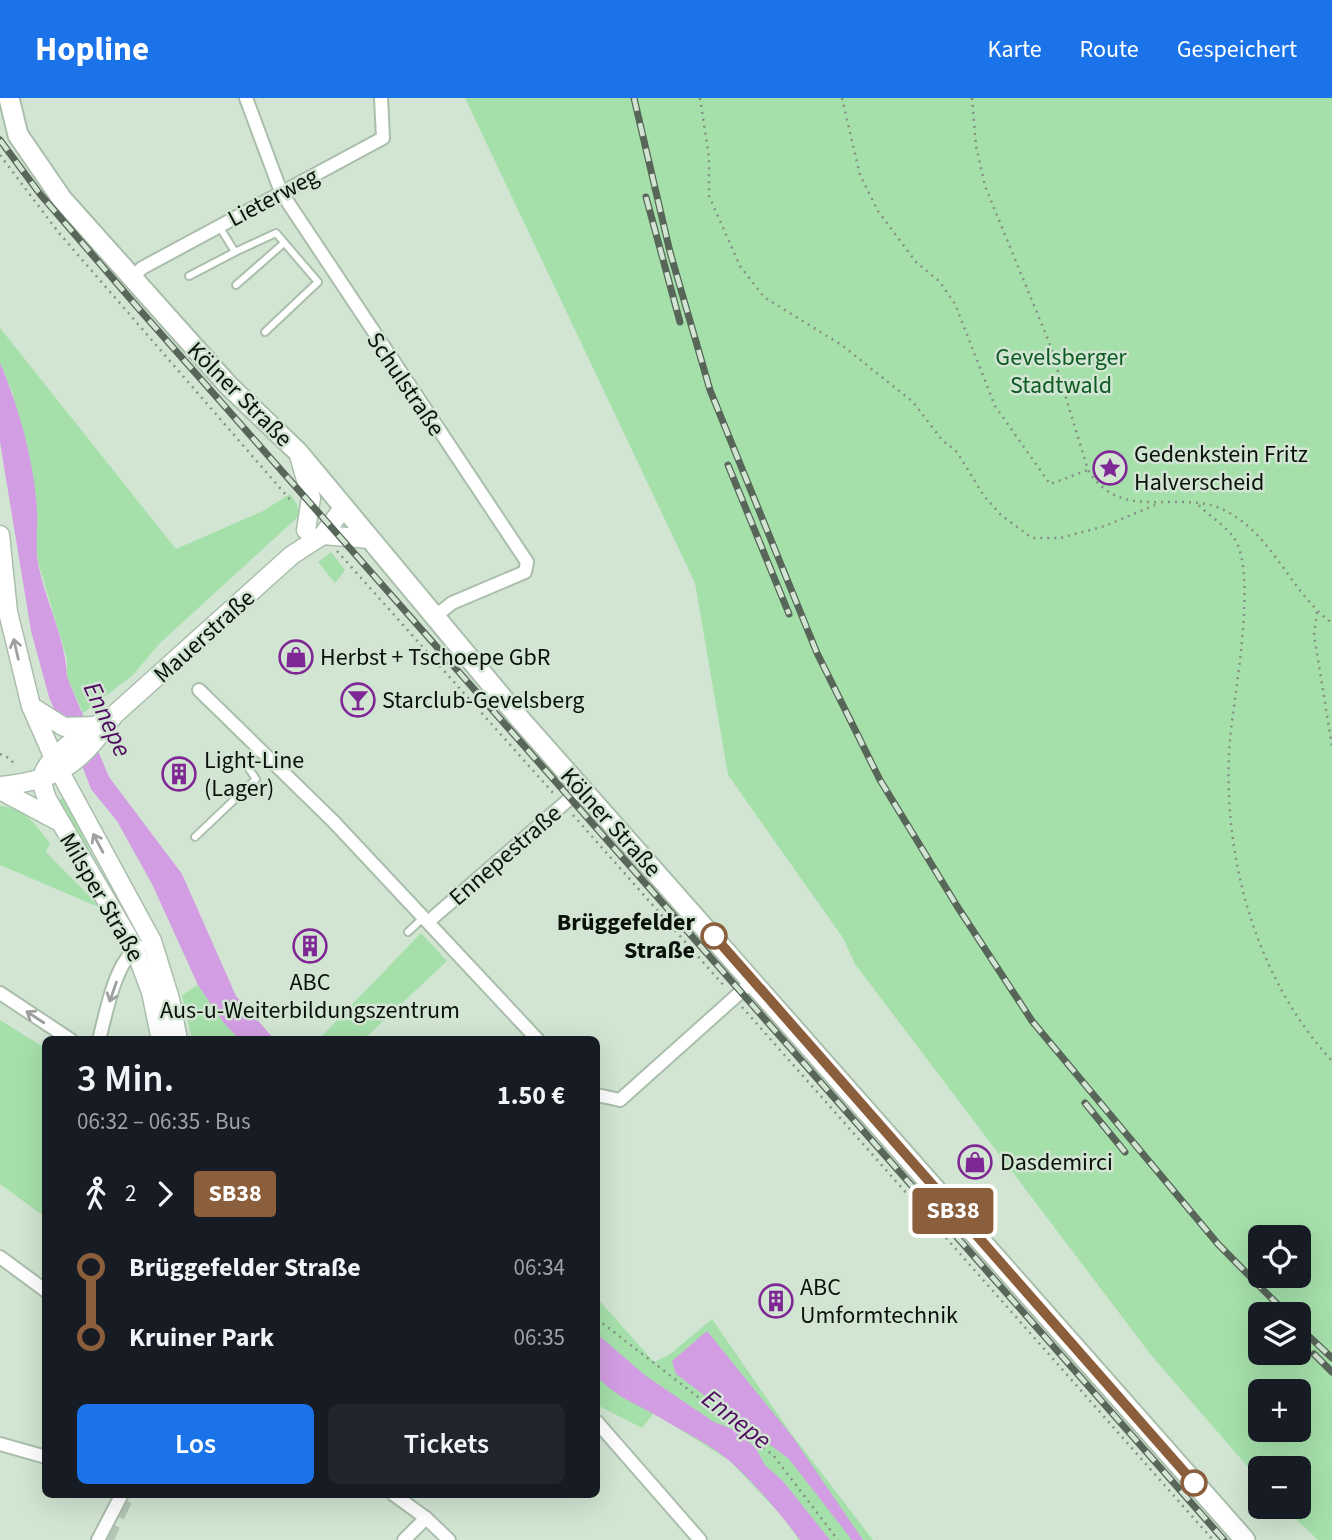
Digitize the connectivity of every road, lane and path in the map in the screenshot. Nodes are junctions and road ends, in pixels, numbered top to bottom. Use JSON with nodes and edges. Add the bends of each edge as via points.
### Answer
{"nodes":[{"id":1,"x":9,"y":98,"type":"edge"},
{"id":2,"x":246,"y":98,"type":"edge"},
{"id":3,"x":382,"y":98,"type":"edge"},
{"id":4,"x":700,"y":98,"type":"edge"},
{"id":5,"x":842,"y":98,"type":"edge"},
{"id":6,"x":972,"y":98,"type":"edge"},
{"id":7,"x":0,"y":122,"type":"edge"},
{"id":8,"x":18,"y":135,"type":"junction"},
{"id":9,"x":0,"y":155,"type":"edge"},
{"id":10,"x":281,"y":192,"type":"junction"},
{"id":11,"x":219,"y":226,"type":"junction"},
{"id":12,"x":284,"y":243,"type":"junction"},
{"id":13,"x":235,"y":252,"type":"junction"},
{"id":14,"x":189,"y":276,"type":"dead end"},
{"id":15,"x":131,"y":279,"type":"junction"},
{"id":16,"x":236,"y":285,"type":"dead end"},
{"id":17,"x":265,"y":332,"type":"dead end"},
{"id":18,"x":298,"y":452,"type":"junction"},
{"id":19,"x":1088,"y":470,"type":"junction"},
{"id":20,"x":1196,"y":503,"type":"junction"},
{"id":21,"x":1156,"y":505,"type":"junction"},
{"id":22,"x":344,"y":507,"type":"junction"},
{"id":23,"x":312,"y":529,"type":"junction"},
{"id":24,"x":0,"y":535,"type":"edge"},
{"id":25,"x":370,"y":539,"type":"junction"},
{"id":26,"x":3,"y":589,"type":"edge"},
{"id":27,"x":1317,"y":612,"type":"junction"},
{"id":28,"x":433,"y":618,"type":"junction"},
{"id":29,"x":1332,"y":624,"type":"edge"},
{"id":30,"x":199,"y":690,"type":"dead end"},
{"id":31,"x":31,"y":706,"type":"junction"},
{"id":32,"x":97,"y":731,"type":"junction"},
{"id":33,"x":1332,"y":746,"type":"edge"},
{"id":34,"x":259,"y":748,"type":"junction"},
{"id":35,"x":0,"y":754,"type":"edge"},
{"id":36,"x":64,"y":760,"type":"junction"},
{"id":37,"x":42,"y":780,"type":"junction"},
{"id":38,"x":23,"y":783,"type":"junction"},
{"id":39,"x":0,"y":788,"type":"edge"},
{"id":40,"x":582,"y":788,"type":"junction"},
{"id":41,"x":564,"y":804,"type":"junction"},
{"id":42,"x":59,"y":822,"type":"junction"},
{"id":43,"x":195,"y":837,"type":"dead end"},
{"id":44,"x":426,"y":920,"type":"junction"},
{"id":45,"x":408,"y":932,"type":"dead end"},
{"id":46,"x":152,"y":941,"type":"junction"},
{"id":47,"x":135,"y":949,"type":"junction"},
{"id":48,"x":753,"y":981,"type":"junction"},
{"id":49,"x":0,"y":993,"type":"edge"},
{"id":50,"x":735,"y":999,"type":"junction"},
{"id":51,"x":65,"y":1036,"type":"edge"},
{"id":52,"x":100,"y":1036,"type":"edge"},
{"id":53,"x":160,"y":1036,"type":"edge"},
{"id":54,"x":177,"y":1036,"type":"edge"},
{"id":55,"x":534,"y":1036,"type":"edge"},
{"id":56,"x":1332,"y":1061,"type":"edge"},
{"id":57,"x":600,"y":1096,"type":"edge"},
{"id":58,"x":0,"y":1256,"type":"edge"},
{"id":59,"x":42,"y":1288,"type":"edge"},
{"id":60,"x":600,"y":1321,"type":"edge"},
{"id":61,"x":600,"y":1425,"type":"edge"},
{"id":62,"x":0,"y":1444,"type":"edge"},
{"id":63,"x":42,"y":1456,"type":"edge"},
{"id":64,"x":120,"y":1498,"type":"edge"},
{"id":65,"x":398,"y":1498,"type":"edge"},
{"id":66,"x":426,"y":1518,"type":"junction"},
{"id":67,"x":98,"y":1540,"type":"edge"},
{"id":68,"x":404,"y":1540,"type":"edge"},
{"id":69,"x":450,"y":1540,"type":"edge"},
{"id":70,"x":700,"y":1540,"type":"edge"},
{"id":71,"x":838,"y":1540,"type":"edge"},
{"id":72,"x":1213,"y":1540,"type":"edge"},
{"id":73,"x":1245,"y":1540,"type":"edge"}],
"edges":[{"from":1,"to":8,"type":"main road"},
{"from":2,"to":10,"type":"street","name":"Schulstraße"},
{"from":3,"to":10,"type":"street","name":"Lieterweg","via":[[383,138]]},
{"from":4,"to":21,"type":"path","via":[[709,157],[709,196],[740,266],[764,297],[842,346],[913,402],[957,452],[1001,515],[1032,538],[1060,538]]},
{"from":5,"to":19,"type":"path","via":[[860,175],[878,211],[955,304],[995,406],[1050,484]]},
{"from":6,"to":19,"type":"path","via":[[985,186],[1049,342]]},
{"from":7,"to":8,"type":"street"},
{"from":8,"to":15,"type":"main road","name":"Kölner Straße","via":[[62,199]]},
{"from":9,"to":23,"type":"path","via":[[59,233],[231,427]]},
{"from":10,"to":11,"type":"street","name":"Lieterweg"},
{"from":10,"to":28,"type":"street","name":"Schulstraße","via":[[527,562],[525,572],[452,603]]},
{"from":11,"to":13,"type":"lane"},
{"from":11,"to":15,"type":"street","name":"Lieterweg","via":[[142,268]]},
{"from":12,"to":13,"type":"lane","via":[[276,233]]},
{"from":12,"to":16,"type":"lane"},
{"from":12,"to":17,"type":"lane","via":[[318,282]]},
{"from":13,"to":14,"type":"lane"},
{"from":15,"to":18,"type":"main road","name":"Kölner Straße","via":[[229,386]]},
{"from":18,"to":22,"type":"main road","name":"Kölner Straße"},
{"from":18,"to":23,"type":"main road","via":[[311,498]]},
{"from":19,"to":21,"type":"path","via":[[1097,486],[1127,500]]},
{"from":20,"to":21,"type":"path"},
{"from":20,"to":27,"type":"path","via":[[1224,509],[1255,531]]},
{"from":20,"to":56,"type":"path","via":[[1234,538],[1242,559],[1244,593],[1230,739],[1229,805],[1239,870],[1256,938],[1299,1017]]},
{"from":22,"to":23,"type":"main road","name":"Mauerstraße","via":[[323,516]]},
{"from":22,"to":25,"type":"main road","name":"Kölner Straße"},
{"from":23,"to":25,"type":"main road"},
{"from":23,"to":32,"type":"main road","name":"Mauerstraße","via":[[292,555]]},
{"from":23,"to":41,"type":"path"},
{"from":24,"to":26,"type":"main road"},
{"from":25,"to":28,"type":"main road","name":"Kölner Straße"},
{"from":31,"to":26,"type":"main road","one_way":true},
{"from":27,"to":29,"type":"path"},
{"from":27,"to":33,"type":"path","via":[[1314,635]]},
{"from":28,"to":40,"type":"main road","name":"Kölner Straße"},
{"from":30,"to":34,"type":"street"},
{"from":31,"to":32,"type":"main road","via":[[52,722]]},
{"from":31,"to":36,"type":"main road"},
{"from":32,"to":36,"type":"main road","name":"Mauerstraße"},
{"from":34,"to":43,"type":"lane","via":[[245,763],[256,779]]},
{"from":34,"to":44,"type":"street"},
{"from":35,"to":38,"type":"path","via":[[11,759]]},
{"from":36,"to":37,"type":"main road"},
{"from":36,"to":38,"type":"main road","via":[[38,763]]},
{"from":46,"to":36,"type":"main road","name":"Milsper Straße","one_way":true,"via":[[70,790]]},
{"from":37,"to":38,"type":"main road"},
{"from":37,"to":42,"type":"main road","name":"Milsper Straße"},
{"from":38,"to":39,"type":"main road"},
{"from":39,"to":42,"type":"main road"},
{"from":40,"to":41,"type":"street","name":"Ennepestraße"},
{"from":40,"to":48,"type":"main road","name":"Kölner Straße"},
{"from":41,"to":44,"type":"street","name":"Ennepestraße"},
{"from":41,"to":50,"type":"path"},
{"from":42,"to":47,"type":"main road","name":"Milsper Straße"},
{"from":44,"to":45,"type":"lane"},
{"from":44,"to":55,"type":"street"},
{"from":46,"to":47,"type":"street"},
{"from":46,"to":54,"type":"main road","name":"Milsper Straße"},
{"from":47,"to":52,"type":"street","one_way":true,"via":[[111,994]]},
{"from":47,"to":53,"type":"main road","name":"Milsper Straße"},
{"from":48,"to":50,"type":"street"},
{"from":48,"to":73,"type":"main road","name":"Kölner Straße"},
{"from":51,"to":49,"type":"street","one_way":true},
{"from":50,"to":57,"type":"street","via":[[620,1100]]},
{"from":50,"to":72,"type":"path"},
{"from":58,"to":59,"type":"street"},
{"from":60,"to":71,"type":"path","via":[[773,1455]]},
{"from":61,"to":70,"type":"street"},
{"from":62,"to":63,"type":"street"},
{"from":64,"to":67,"type":"street"},
{"from":65,"to":66,"type":"street"},
{"from":66,"to":68,"type":"street"},
{"from":66,"to":69,"type":"street"}]}
